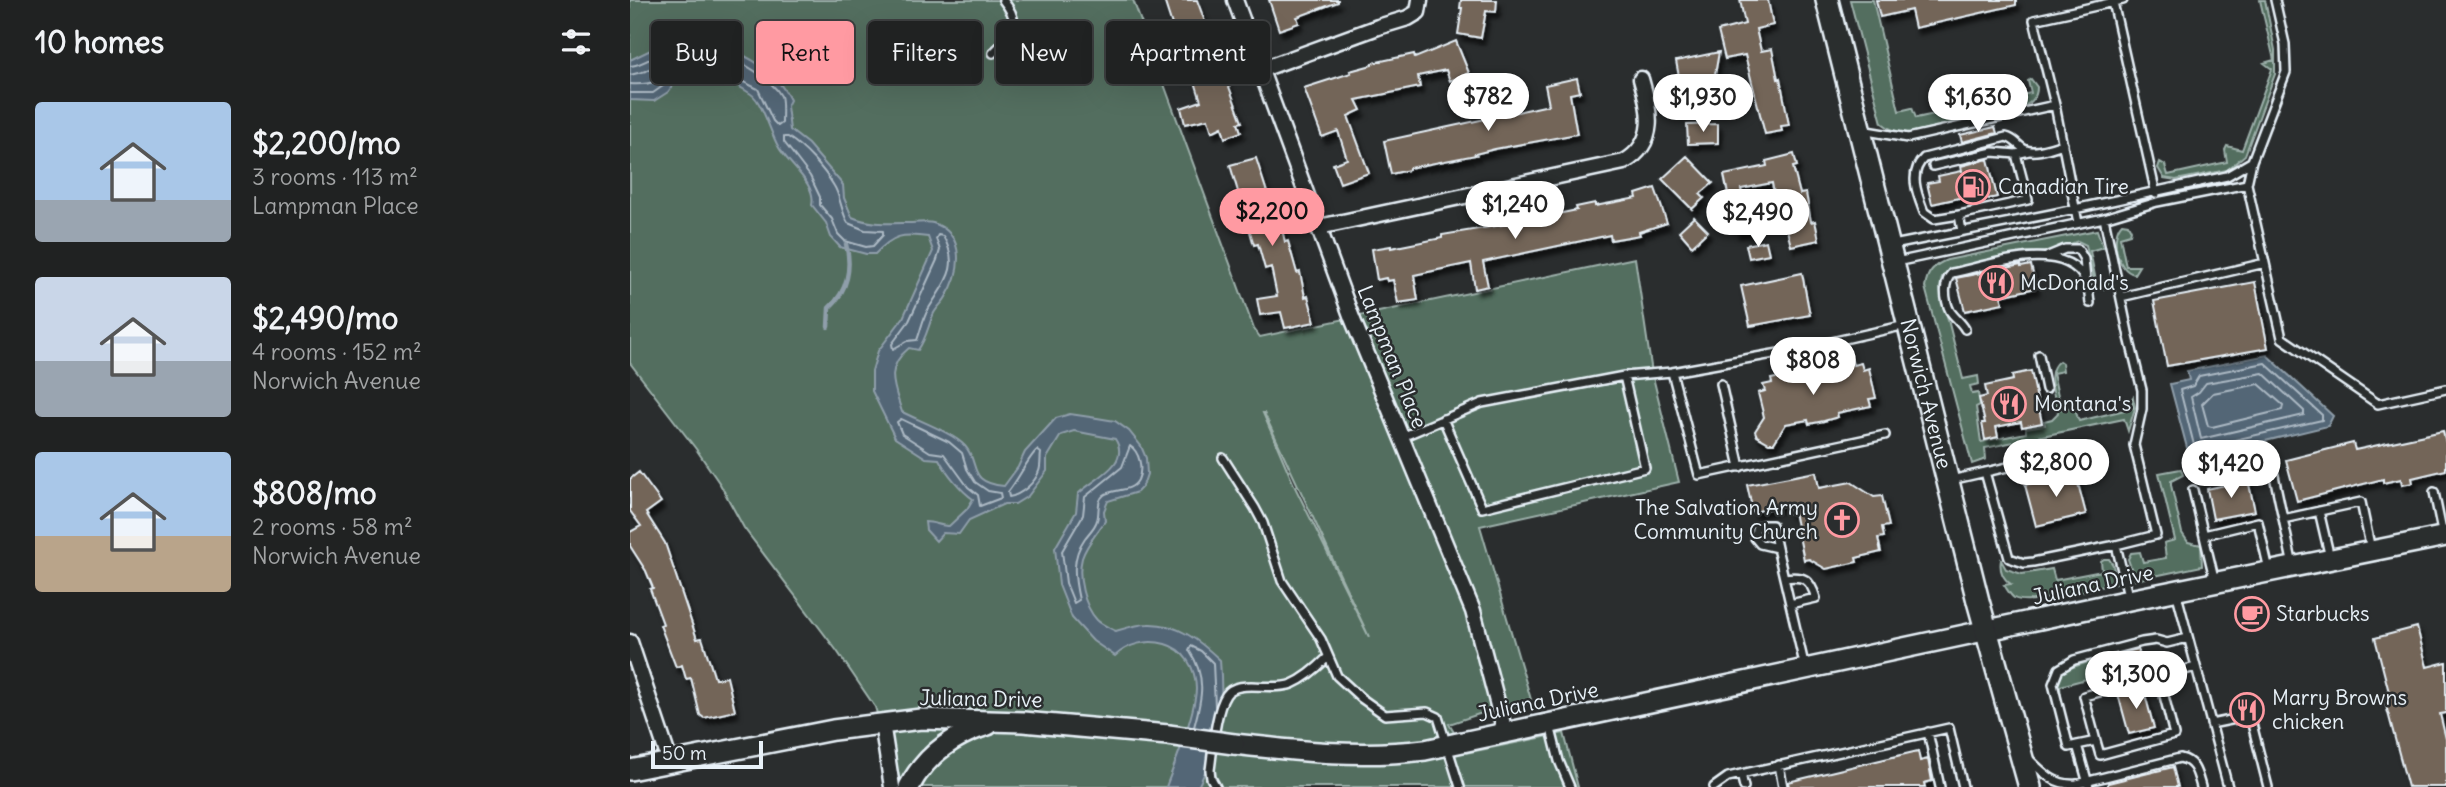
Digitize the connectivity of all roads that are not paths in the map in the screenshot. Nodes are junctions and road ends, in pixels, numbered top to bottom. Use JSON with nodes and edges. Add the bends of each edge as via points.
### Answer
{"nodes":[{"id":1,"x":1003,"y":0,"type":"edge"},
{"id":2,"x":1235,"y":0,"type":"edge"},
{"id":3,"x":1420,"y":0,"type":"edge"},
{"id":4,"x":1827,"y":0,"type":"edge"},
{"id":5,"x":2123,"y":0,"type":"edge"},
{"id":6,"x":2274,"y":0,"type":"edge"},
{"id":7,"x":2113,"y":2,"type":"junction"},
{"id":8,"x":1242,"y":21,"type":"edge"},
{"id":9,"x":993,"y":53,"type":"dead end"},
{"id":10,"x":1270,"y":66,"type":"edge"},
{"id":11,"x":1641,"y":79,"type":"dead end"},
{"id":12,"x":1265,"y":84,"type":"edge"},
{"id":13,"x":2055,"y":106,"type":"junction"},
{"id":14,"x":1859,"y":129,"type":"junction"},
{"id":15,"x":2063,"y":144,"type":"junction"},
{"id":16,"x":2030,"y":151,"type":"junction"},
{"id":17,"x":2016,"y":154,"type":"junction"},
{"id":18,"x":2252,"y":161,"type":"junction"},
{"id":19,"x":1933,"y":166,"type":"dead end"},
{"id":20,"x":2247,"y":184,"type":"junction"},
{"id":21,"x":2155,"y":191,"type":"junction"},
{"id":22,"x":2157,"y":202,"type":"junction"},
{"id":23,"x":2076,"y":209,"type":"junction"},
{"id":24,"x":1959,"y":215,"type":"junction"},
{"id":25,"x":2104,"y":218,"type":"junction"},
{"id":26,"x":2078,"y":223,"type":"junction"},
{"id":27,"x":1319,"y":227,"type":"junction"},
{"id":28,"x":1962,"y":231,"type":"junction"},
{"id":29,"x":1891,"y":254,"type":"junction"},
{"id":30,"x":2048,"y":256,"type":"junction"},
{"id":31,"x":2265,"y":263,"type":"junction"},
{"id":32,"x":2086,"y":281,"type":"junction"},
{"id":33,"x":2121,"y":297,"type":"junction"},
{"id":34,"x":2090,"y":303,"type":"dead end"},
{"id":35,"x":1909,"y":324,"type":"junction"},
{"id":36,"x":1965,"y":329,"type":"dead end"},
{"id":37,"x":1818,"y":345,"type":"dead end"},
{"id":38,"x":1796,"y":350,"type":"dead end"},
{"id":39,"x":2039,"y":355,"type":"dead end"},
{"id":40,"x":1672,"y":372,"type":"junction"},
{"id":41,"x":1623,"y":376,"type":"junction"},
{"id":42,"x":1721,"y":384,"type":"dead end"},
{"id":43,"x":2446,"y":389,"type":"edge"},
{"id":44,"x":2046,"y":390,"type":"dead end"},
{"id":45,"x":1443,"y":419,"type":"junction"},
{"id":46,"x":1885,"y":435,"type":"dead end"},
{"id":47,"x":1402,"y":437,"type":"junction"},
{"id":48,"x":2090,"y":448,"type":"dead end"},
{"id":49,"x":1223,"y":458,"type":"dead end"},
{"id":50,"x":2272,"y":466,"type":"dead end"},
{"id":51,"x":1741,"y":467,"type":"junction"},
{"id":52,"x":1985,"y":472,"type":"junction"},
{"id":53,"x":1950,"y":481,"type":"junction"},
{"id":54,"x":2193,"y":490,"type":"dead end"},
{"id":55,"x":2434,"y":492,"type":"dead end"},
{"id":56,"x":2319,"y":511,"type":"junction"},
{"id":57,"x":2283,"y":519,"type":"junction"},
{"id":58,"x":2204,"y":535,"type":"junction"},
{"id":59,"x":2445,"y":536,"type":"edge"},
{"id":60,"x":2116,"y":545,"type":"junction"},
{"id":61,"x":1777,"y":548,"type":"dead end"},
{"id":62,"x":2371,"y":551,"type":"junction"},
{"id":63,"x":2330,"y":559,"type":"junction"},
{"id":64,"x":2294,"y":566,"type":"junction"},
{"id":65,"x":2269,"y":571,"type":"junction"},
{"id":66,"x":1784,"y":578,"type":"junction"},
{"id":67,"x":2215,"y":582,"type":"junction"},
{"id":68,"x":2176,"y":590,"type":"junction"},
{"id":69,"x":2129,"y":600,"type":"junction"},
{"id":70,"x":1790,"y":604,"type":"junction"},
{"id":71,"x":1988,"y":630,"type":"junction"},
{"id":72,"x":2188,"y":638,"type":"junction"},
{"id":73,"x":630,"y":642,"type":"edge"},
{"id":74,"x":1327,"y":658,"type":"junction"},
{"id":75,"x":2196,"y":667,"type":"junction"},
{"id":76,"x":1805,"y":669,"type":"junction"},
{"id":77,"x":2159,"y":677,"type":"junction"},
{"id":78,"x":1023,"y":722,"type":"junction"},
{"id":79,"x":1550,"y":722,"type":"junction"},
{"id":80,"x":883,"y":723,"type":"junction"},
{"id":81,"x":2211,"y":724,"type":"junction"},
{"id":82,"x":1505,"y":732,"type":"junction"},
{"id":83,"x":1927,"y":732,"type":"junction"},
{"id":84,"x":2018,"y":740,"type":"junction"},
{"id":85,"x":2096,"y":741,"type":"junction"},
{"id":86,"x":2077,"y":745,"type":"junction"},
{"id":87,"x":1448,"y":746,"type":"junction"},
{"id":88,"x":670,"y":762,"type":"junction"},
{"id":89,"x":1779,"y":765,"type":"junction"},
{"id":90,"x":630,"y":770,"type":"edge"},
{"id":91,"x":1741,"y":774,"type":"junction"},
{"id":92,"x":2088,"y":784,"type":"edge"},
{"id":93,"x":892,"y":787,"type":"edge"},
{"id":94,"x":909,"y":787,"type":"edge"},
{"id":95,"x":1216,"y":787,"type":"edge"},
{"id":96,"x":1460,"y":787,"type":"edge"},
{"id":97,"x":1570,"y":787,"type":"edge"},
{"id":98,"x":1714,"y":787,"type":"edge"},
{"id":99,"x":1744,"y":787,"type":"edge"},
{"id":100,"x":1783,"y":787,"type":"edge"},
{"id":101,"x":1940,"y":787,"type":"edge"},
{"id":102,"x":1963,"y":787,"type":"edge"},
{"id":103,"x":2030,"y":787,"type":"edge"},
{"id":104,"x":2201,"y":787,"type":"edge"},
{"id":105,"x":2228,"y":787,"type":"edge"},
{"id":106,"x":2268,"y":787,"type":"edge"}],
"edges":[{"from":1,"to":9,"type":"lane","via":[[1014,18],[1014,29]]},
{"from":2,"to":8,"type":"street","name":"Lampman Place"},
{"from":3,"to":10,"type":"street","via":[[1418,12],[1408,18]]},
{"from":4,"to":14,"type":"main road","name":"Norwich Avenue"},
{"from":5,"to":7,"type":"lane"},
{"from":6,"to":18,"type":"lane","via":[[2285,44],[2286,72]]},
{"from":7,"to":13,"type":"lane","via":[[2034,20]]},
{"from":7,"to":21,"type":"lane"},
{"from":11,"to":27,"type":"street","via":[[1650,112],[1649,128],[1641,148],[1624,162]]},
{"from":12,"to":27,"type":"street","name":"Lampman Place"},
{"from":13,"to":14,"type":"lane","via":[[1908,138]]},
{"from":13,"to":15,"type":"lane"},
{"from":14,"to":29,"type":"main road","name":"Norwich Avenue"},
{"from":15,"to":16,"type":"lane"},
{"from":15,"to":23,"type":"lane"},
{"from":16,"to":17,"type":"lane"},
{"from":16,"to":24,"type":"lane","via":[[2006,137],[1920,161],[1914,179],[1924,212],[1934,219]]},
{"from":17,"to":19,"type":"lane","via":[[1993,152]]},
{"from":17,"to":24,"type":"lane","via":[[2028,200]]},
{"from":18,"to":20,"type":"lane"},
{"from":18,"to":21,"type":"lane","via":[[2227,176]]},
{"from":20,"to":22,"type":"lane"},
{"from":20,"to":31,"type":"lane"},
{"from":21,"to":22,"type":"lane"},
{"from":21,"to":23,"type":"lane"},
{"from":22,"to":25,"type":"lane"},
{"from":23,"to":26,"type":"lane"},
{"from":23,"to":28,"type":"lane"},
{"from":24,"to":28,"type":"lane"},
{"from":25,"to":26,"type":"lane"},
{"from":25,"to":33,"type":"lane"},
{"from":26,"to":29,"type":"lane"},
{"from":27,"to":47,"type":"street","name":"Lampman Place"},
{"from":28,"to":29,"type":"lane"},
{"from":29,"to":35,"type":"main road","name":"Norwich Avenue"},
{"from":30,"to":32,"type":"lane","via":[[2060,259]]},
{"from":30,"to":32,"type":"lane","via":[[2078,249]]},
{"from":30,"to":36,"type":"lane","via":[[1948,276],[1944,286],[1950,311]]},
{"from":31,"to":33,"type":"lane"},
{"from":31,"to":43,"type":"lane","via":[[2282,338],[2378,404]]},
{"from":32,"to":34,"type":"lane"},
{"from":33,"to":60,"type":"lane","via":[[2142,390],[2134,445],[2156,535]]},
{"from":35,"to":37,"type":"lane"},
{"from":35,"to":53,"type":"main road","name":"Norwich Avenue"},
{"from":38,"to":40,"type":"lane"},
{"from":39,"to":44,"type":"lane"},
{"from":40,"to":41,"type":"lane"},
{"from":40,"to":51,"type":"lane","via":[[1699,475]]},
{"from":41,"to":45,"type":"lane","via":[[1482,403]]},
{"from":41,"to":45,"type":"lane","via":[[1645,468],[1482,508]]},
{"from":42,"to":51,"type":"lane"},
{"from":45,"to":47,"type":"lane"},
{"from":46,"to":51,"type":"lane"},
{"from":47,"to":82,"type":"street","name":"Lampman Place","via":[[1473,611]]},
{"from":48,"to":52,"type":"lane"},
{"from":49,"to":74,"type":"lane","via":[[1263,523],[1282,581],[1321,639]]},
{"from":50,"to":57,"type":"lane"},
{"from":52,"to":53,"type":"lane"},
{"from":52,"to":60,"type":"lane","via":[[2009,558],[2033,562]]},
{"from":53,"to":71,"type":"main road","name":"Norwich Avenue"},
{"from":54,"to":58,"type":"lane"},
{"from":55,"to":59,"type":"lane"},
{"from":56,"to":57,"type":"lane"},
{"from":56,"to":62,"type":"lane","via":[[2361,502]]},
{"from":56,"to":63,"type":"lane"},
{"from":57,"to":64,"type":"lane"},
{"from":58,"to":65,"type":"lane","via":[[2258,522]]},
{"from":58,"to":67,"type":"lane"},
{"from":59,"to":62,"type":"street","name":"Juliana Drive"},
{"from":60,"to":69,"type":"lane"},
{"from":61,"to":66,"type":"lane"},
{"from":62,"to":63,"type":"street","name":"Juliana Drive"},
{"from":63,"to":64,"type":"street","name":"Juliana Drive"},
{"from":64,"to":65,"type":"street","name":"Juliana Drive"},
{"from":65,"to":67,"type":"street","name":"Juliana Drive"},
{"from":66,"to":70,"type":"lane"},
{"from":66,"to":70,"type":"lane","via":[[1800,575],[1808,579],[1816,598]]},
{"from":67,"to":68,"type":"street","name":"Juliana Drive"},
{"from":68,"to":69,"type":"street","name":"Juliana Drive"},
{"from":68,"to":72,"type":"lane"},
{"from":69,"to":71,"type":"street","name":"Juliana Drive"},
{"from":70,"to":76,"type":"lane"},
{"from":71,"to":76,"type":"street","name":"Juliana Drive"},
{"from":71,"to":84,"type":"main road","name":"Norwich Avenue"},
{"from":72,"to":75,"type":"lane"},
{"from":72,"to":86,"type":"lane","via":[[2142,642],[2074,660],[2059,669],[2053,684],[2069,747]]},
{"from":73,"to":88,"type":"street"},
{"from":74,"to":87,"type":"lane","via":[[1348,687],[1385,715],[1433,713]]},
{"from":74,"to":95,"type":"lane","via":[[1292,684],[1270,688],[1245,685],[1226,695],[1210,770]]},
{"from":75,"to":77,"type":"lane"},
{"from":75,"to":81,"type":"lane"},
{"from":76,"to":79,"type":"street","name":"Juliana Drive"},
{"from":77,"to":85,"type":"lane","via":[[2084,696]]},
{"from":77,"to":85,"type":"lane","via":[[2174,735],[2100,755]]},
{"from":78,"to":80,"type":"street","name":"Juliana Drive","via":[[950,719]]},
{"from":78,"to":87,"type":"street","name":"Juliana Drive","bridge":true,"via":[[1339,754]]},
{"from":78,"to":94,"type":"street","via":[[968,731],[930,758]]},
{"from":79,"to":82,"type":"street","name":"Juliana Drive"},
{"from":79,"to":97,"type":"lane"},
{"from":80,"to":88,"type":"street","name":"Juliana Drive"},
{"from":80,"to":93,"type":"street"},
{"from":81,"to":105,"type":"lane"},
{"from":81,"to":106,"type":"lane","via":[[2250,716]]},
{"from":82,"to":87,"type":"street","name":"Juliana Drive"},
{"from":83,"to":89,"type":"lane"},
{"from":83,"to":101,"type":"lane"},
{"from":83,"to":102,"type":"lane","via":[[1949,728]]},
{"from":84,"to":92,"type":"lane","via":[[2030,761],[2050,779],[2065,785]]},
{"from":84,"to":103,"type":"main road","name":"Norwich Avenue"},
{"from":85,"to":86,"type":"lane"},
{"from":86,"to":92,"type":"lane"},
{"from":87,"to":96,"type":"lane"},
{"from":88,"to":90,"type":"street","name":"Juliana Drive"},
{"from":89,"to":91,"type":"lane"},
{"from":89,"to":100,"type":"lane"},
{"from":91,"to":98,"type":"lane"},
{"from":91,"to":99,"type":"lane"},
{"from":92,"to":104,"type":"lane","via":[[2180,758],[2193,765]]}]}
